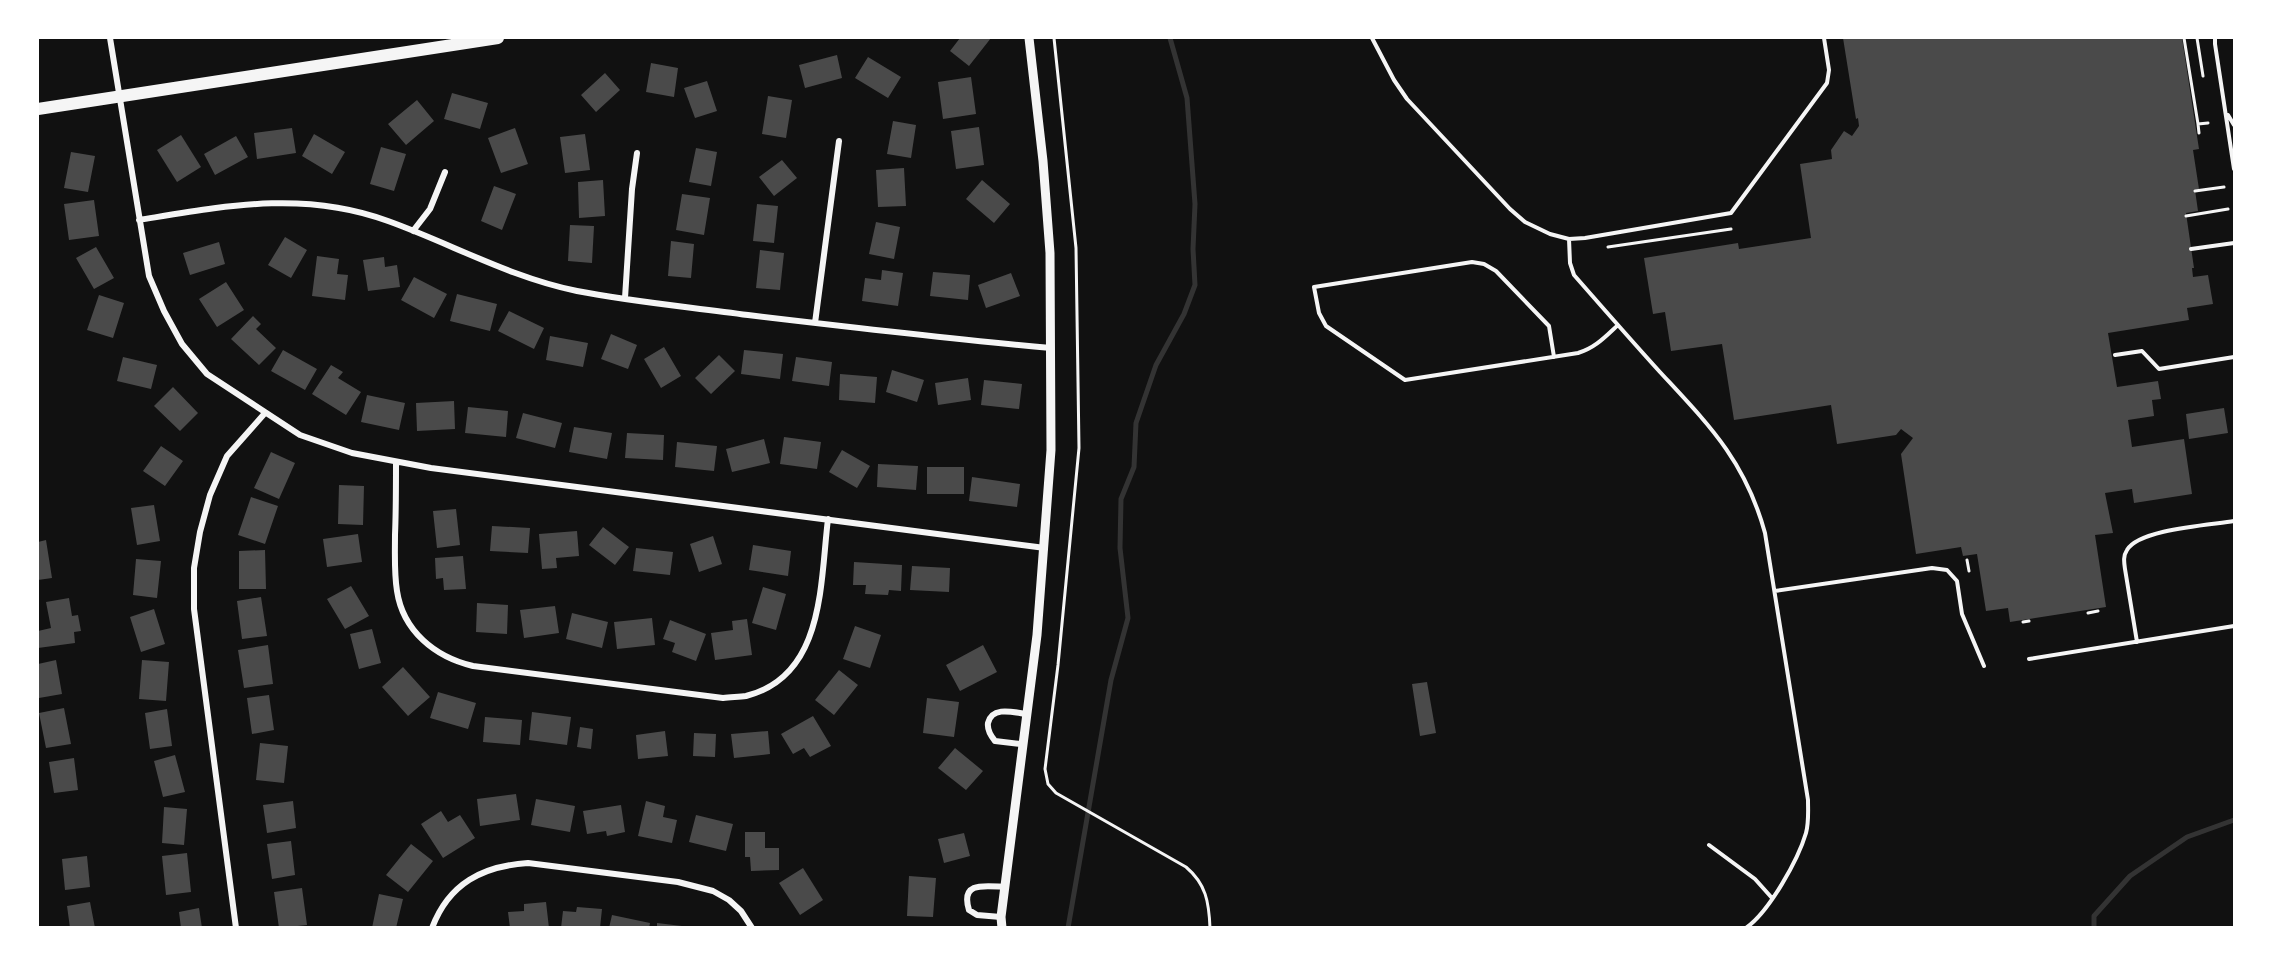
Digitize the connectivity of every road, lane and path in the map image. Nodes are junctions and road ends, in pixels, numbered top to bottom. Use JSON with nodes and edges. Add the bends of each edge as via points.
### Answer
{"nodes":[{"id":1,"x":110,"y":38,"type":"edge"},
{"id":2,"x":498,"y":38,"type":"edge"},
{"id":3,"x":1029,"y":38,"type":"edge"},
{"id":4,"x":1054,"y":38,"type":"edge"},
{"id":5,"x":1372,"y":38,"type":"edge"},
{"id":6,"x":1824,"y":38,"type":"edge"},
{"id":7,"x":2184,"y":38,"type":"edge"},
{"id":8,"x":2196,"y":38,"type":"edge"},
{"id":9,"x":2215,"y":38,"type":"edge"},
{"id":10,"x":2203,"y":75,"type":"dead end"},
{"id":11,"x":119,"y":97,"type":"junction"},
{"id":12,"x":38,"y":109,"type":"edge"},
{"id":13,"x":2226,"y":112,"type":"junction"},
{"id":14,"x":2208,"y":123,"type":"dead end"},
{"id":15,"x":2198,"y":124,"type":"junction"},
{"id":16,"x":2235,"y":125,"type":"edge"},
{"id":17,"x":2199,"y":133,"type":"dead end"},
{"id":18,"x":839,"y":141,"type":"dead end"},
{"id":19,"x":637,"y":153,"type":"dead end"},
{"id":20,"x":2234,"y":160,"type":"edge"},
{"id":21,"x":2235,"y":169,"type":"edge"},
{"id":22,"x":445,"y":172,"type":"dead end"},
{"id":23,"x":2224,"y":187,"type":"dead end"},
{"id":24,"x":2195,"y":192,"type":"dead end"},
{"id":25,"x":2228,"y":209,"type":"dead end"},
{"id":26,"x":2186,"y":216,"type":"dead end"},
{"id":27,"x":139,"y":220,"type":"junction"},
{"id":28,"x":1731,"y":229,"type":"dead end"},
{"id":29,"x":413,"y":231,"type":"junction"},
{"id":30,"x":1569,"y":239,"type":"junction"},
{"id":31,"x":2235,"y":243,"type":"edge"},
{"id":32,"x":1608,"y":247,"type":"dead end"},
{"id":33,"x":2191,"y":249,"type":"dead end"},
{"id":34,"x":625,"y":298,"type":"junction"},
{"id":35,"x":816,"y":323,"type":"junction"},
{"id":36,"x":1618,"y":326,"type":"junction"},
{"id":37,"x":1051,"y":348,"type":"junction"},
{"id":38,"x":2115,"y":355,"type":"dead end"},
{"id":39,"x":1554,"y":357,"type":"junction"},
{"id":40,"x":2235,"y":357,"type":"edge"},
{"id":41,"x":265,"y":413,"type":"junction"},
{"id":42,"x":396,"y":462,"type":"junction"},
{"id":43,"x":828,"y":519,"type":"junction"},
{"id":44,"x":2235,"y":521,"type":"edge"},
{"id":45,"x":1044,"y":548,"type":"junction"},
{"id":46,"x":1967,"y":560,"type":"dead end"},
{"id":47,"x":1969,"y":571,"type":"dead end"},
{"id":48,"x":1775,"y":591,"type":"junction"},
{"id":49,"x":2097,"y":611,"type":"dead end"},
{"id":50,"x":2088,"y":613,"type":"dead end"},
{"id":51,"x":2029,"y":621,"type":"dead end"},
{"id":52,"x":2023,"y":622,"type":"dead end"},
{"id":53,"x":2235,"y":626,"type":"edge"},
{"id":54,"x":2137,"y":642,"type":"junction"},
{"id":55,"x":2029,"y":659,"type":"dead end"},
{"id":56,"x":1984,"y":666,"type":"dead end"},
{"id":57,"x":1026,"y":714,"type":"junction"},
{"id":58,"x":1022,"y":744,"type":"junction"},
{"id":59,"x":1709,"y":846,"type":"dead end"},
{"id":60,"x":1005,"y":887,"type":"junction"},
{"id":61,"x":1772,"y":898,"type":"junction"},
{"id":62,"x":1001,"y":917,"type":"junction"},
{"id":63,"x":236,"y":927,"type":"edge"},
{"id":64,"x":432,"y":927,"type":"edge"},
{"id":65,"x":752,"y":927,"type":"edge"},
{"id":66,"x":1002,"y":927,"type":"edge"},
{"id":67,"x":1210,"y":927,"type":"edge"},
{"id":68,"x":1746,"y":927,"type":"edge"}],
"edges":[{"from":1,"to":11,"type":"street"},
{"from":2,"to":11,"type":"main road"},
{"from":3,"to":37,"type":"street","via":[[1050,253]]},
{"from":4,"to":67,"type":"path","via":[[1076,248],[1078,447],[1045,769],[1048,784],[1056,793],[1186,867],[1199,880],[1209,902]]},
{"from":5,"to":30,"type":"lane","via":[[1407,99],[1510,209],[1537,229]]},
{"from":6,"to":30,"type":"lane","via":[[1827,83],[1731,213]]},
{"from":7,"to":15,"type":"path"},
{"from":8,"to":10,"type":"path"},
{"from":9,"to":13,"type":"lane"},
{"from":11,"to":12,"type":"main road"},
{"from":11,"to":27,"type":"street"},
{"from":13,"to":16,"type":"lane"},
{"from":13,"to":20,"type":"lane"},
{"from":14,"to":15,"type":"path"},
{"from":15,"to":17,"type":"path"},
{"from":18,"to":35,"type":"street"},
{"from":19,"to":34,"type":"street"},
{"from":20,"to":21,"type":"lane"},
{"from":22,"to":29,"type":"street","via":[[430,209]]},
{"from":23,"to":24,"type":"path"},
{"from":25,"to":26,"type":"path"},
{"from":27,"to":29,"type":"street","via":[[275,202],[337,208]]},
{"from":27,"to":41,"type":"street","via":[[149,276],[182,344],[207,374]]},
{"from":28,"to":32,"type":"path"},
{"from":29,"to":34,"type":"street","via":[[537,281]]},
{"from":30,"to":36,"type":"lane","via":[[1574,275]]},
{"from":31,"to":33,"type":"lane"},
{"from":34,"to":35,"type":"street"},
{"from":35,"to":37,"type":"street"},
{"from":36,"to":39,"type":"lane","via":[[1589,350]]},
{"from":36,"to":48,"type":"lane","via":[[1711,428],[1742,471],[1759,511]]},
{"from":37,"to":45,"type":"street","via":[[1051,450]]},
{"from":38,"to":40,"type":"lane","via":[[2142,351],[2159,369]]},
{"from":39,"to":39,"type":"lane","via":[[1405,380],[1326,326],[1318,314],[1314,287],[1472,262],[1484,264],[1496,271],[1549,326]]},
{"from":41,"to":42,"type":"street","via":[[300,435],[352,453]]},
{"from":41,"to":63,"type":"street","via":[[227,456],[210,495],[194,568],[194,609]]},
{"from":42,"to":43,"type":"street"},
{"from":42,"to":43,"type":"street","via":[[397,591],[405,616],[418,637],[433,650],[453,662],[473,666],[723,698],[746,696],[772,685],[789,672],[804,652],[813,631]]},
{"from":43,"to":45,"type":"street"},
{"from":44,"to":54,"type":"lane","via":[[2154,534],[2141,538],[2127,550],[2125,569]]},
{"from":45,"to":57,"type":"street"},
{"from":46,"to":47,"type":"path"},
{"from":48,"to":56,"type":"lane","via":[[1941,568],[1957,581],[1962,614]]},
{"from":48,"to":61,"type":"lane","via":[[1808,820],[1794,862]]},
{"from":49,"to":50,"type":"path"},
{"from":51,"to":52,"type":"path"},
{"from":53,"to":54,"type":"lane"},
{"from":54,"to":55,"type":"lane"},
{"from":57,"to":58,"type":"street"},
{"from":57,"to":58,"type":"street","via":[[996,712],[987,726],[995,741]]},
{"from":58,"to":60,"type":"street"},
{"from":59,"to":61,"type":"lane","via":[[1755,879]]},
{"from":60,"to":62,"type":"street"},
{"from":60,"to":62,"type":"street","via":[[972,888],[966,900],[969,910],[977,915]]},
{"from":61,"to":68,"type":"lane","via":[[1757,920]]},
{"from":62,"to":66,"type":"street"},
{"from":64,"to":65,"type":"street","via":[[449,897],[464,882],[505,864],[528,863],[678,882],[713,891],[741,911]]}]}
